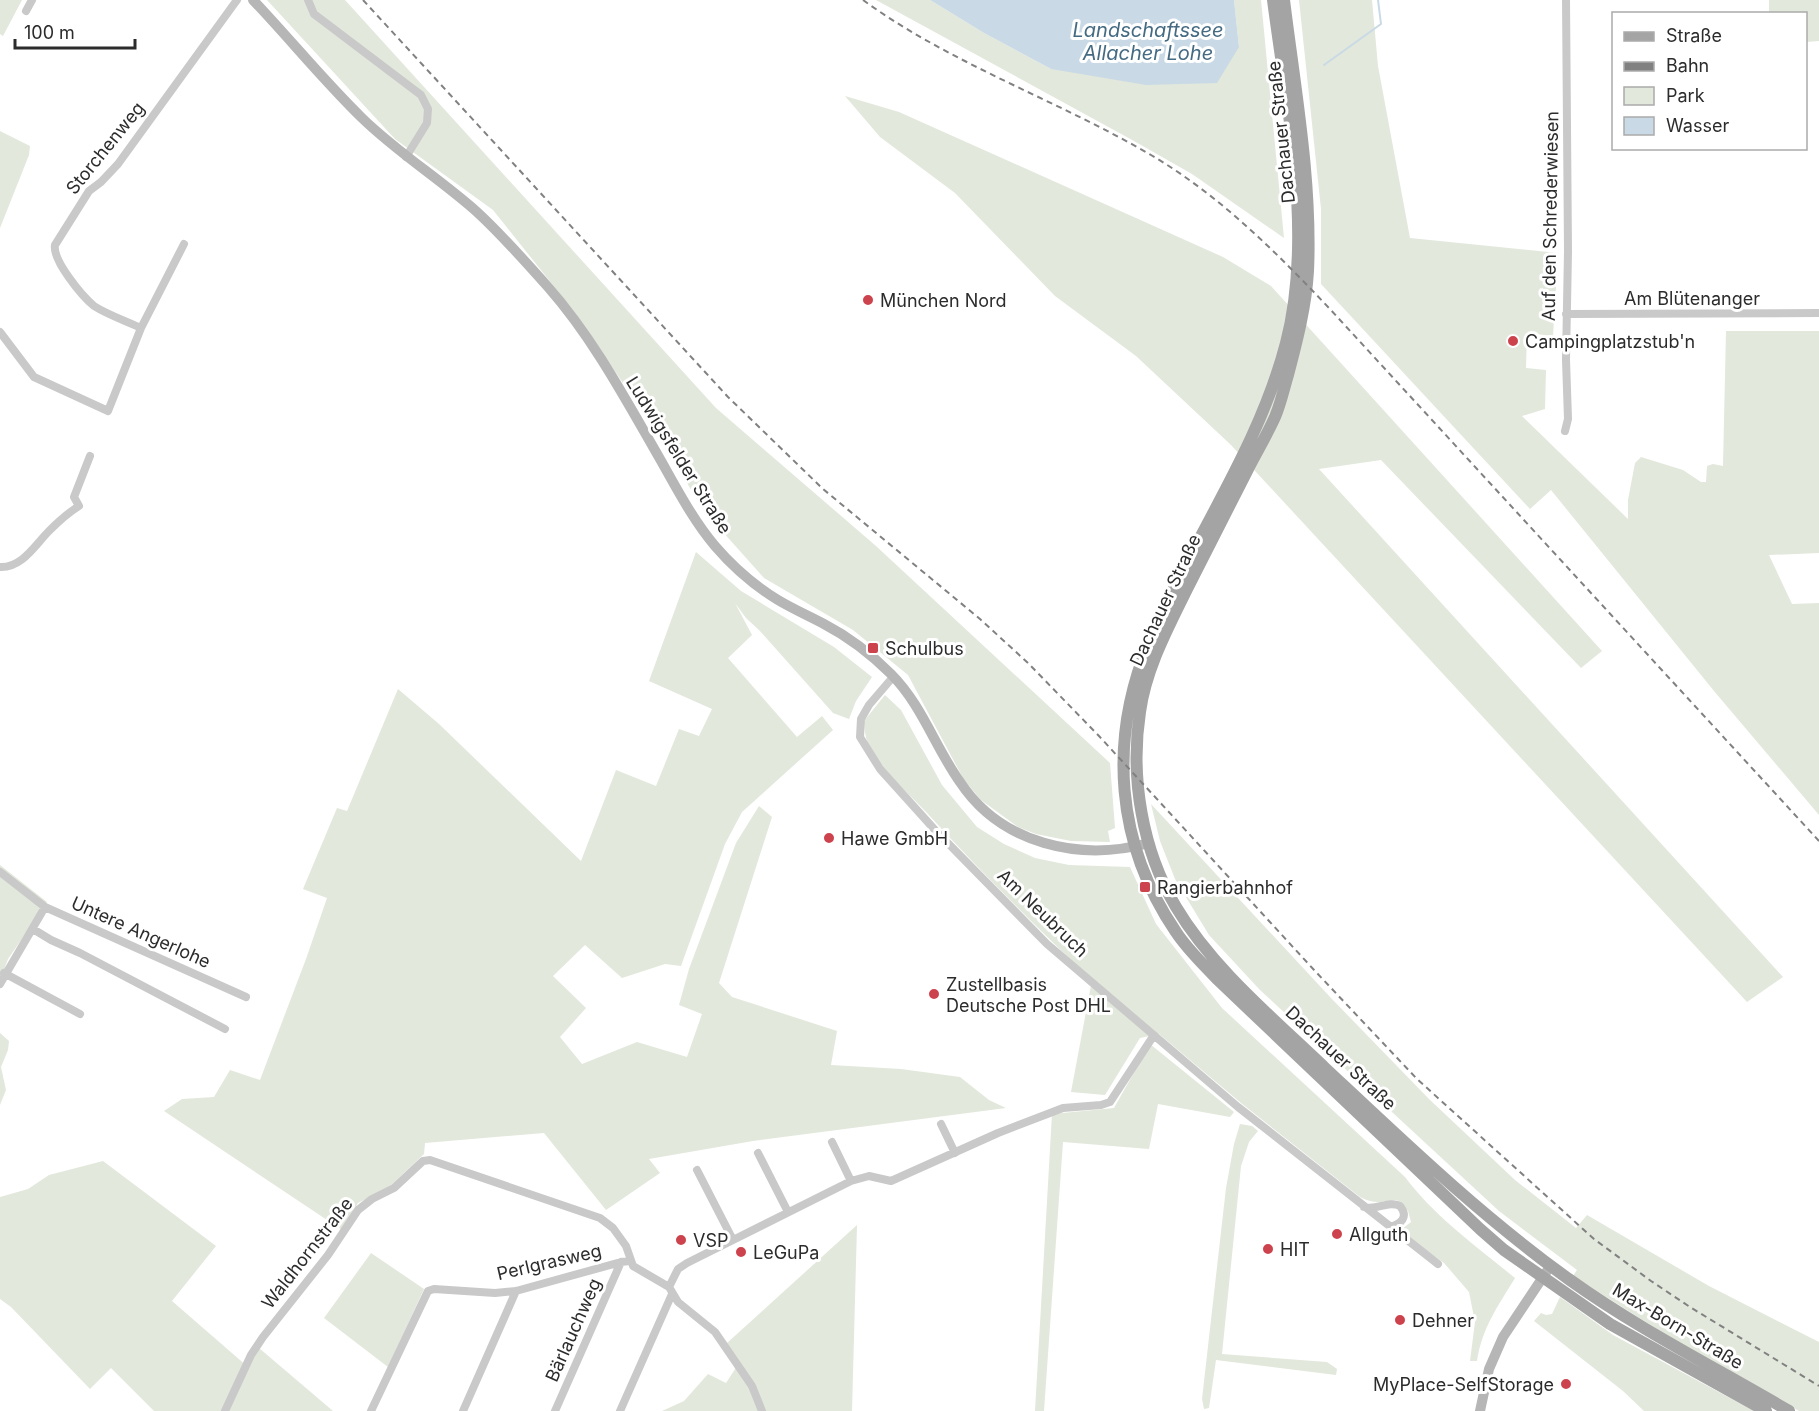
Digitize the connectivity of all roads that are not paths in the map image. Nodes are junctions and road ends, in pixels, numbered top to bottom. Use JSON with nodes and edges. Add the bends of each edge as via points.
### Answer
{"nodes":[{"id":1,"x":32,"y":0,"type":"edge"},
{"id":2,"x":237,"y":0,"type":"edge"},
{"id":3,"x":253,"y":0,"type":"edge"},
{"id":4,"x":308,"y":0,"type":"edge"},
{"id":5,"x":1273,"y":0,"type":"edge"},
{"id":6,"x":1284,"y":0,"type":"edge"},
{"id":7,"x":1566,"y":0,"type":"edge"},
{"id":8,"x":26,"y":11,"type":"dead end"},
{"id":9,"x":1293,"y":114,"type":"junction"},
{"id":10,"x":406,"y":157,"type":"junction"},
{"id":11,"x":184,"y":244,"type":"dead end"},
{"id":12,"x":1303,"y":270,"type":"junction"},
{"id":13,"x":1819,"y":313,"type":"edge"},
{"id":14,"x":1566,"y":314,"type":"junction"},
{"id":15,"x":141,"y":328,"type":"junction"},
{"id":16,"x":0,"y":332,"type":"edge"},
{"id":17,"x":1565,"y":431,"type":"dead end"},
{"id":18,"x":90,"y":456,"type":"dead end"},
{"id":19,"x":0,"y":567,"type":"edge"},
{"id":20,"x":894,"y":677,"type":"junction"},
{"id":21,"x":1149,"y":843,"type":"junction"},
{"id":22,"x":1135,"y":847,"type":"junction"},
{"id":23,"x":0,"y":872,"type":"edge"},
{"id":24,"x":45,"y":907,"type":"junction"},
{"id":25,"x":33,"y":929,"type":"junction"},
{"id":26,"x":4,"y":973,"type":"junction"},
{"id":27,"x":0,"y":984,"type":"edge"},
{"id":28,"x":246,"y":997,"type":"dead end"},
{"id":29,"x":80,"y":1014,"type":"dead end"},
{"id":30,"x":225,"y":1029,"type":"dead end"},
{"id":31,"x":1154,"y":1035,"type":"junction"},
{"id":32,"x":941,"y":1124,"type":"dead end"},
{"id":33,"x":832,"y":1142,"type":"dead end"},
{"id":34,"x":758,"y":1153,"type":"dead end"},
{"id":35,"x":955,"y":1153,"type":"junction"},
{"id":36,"x":697,"y":1170,"type":"dead end"},
{"id":37,"x":851,"y":1181,"type":"junction"},
{"id":38,"x":1364,"y":1206,"type":"junction"},
{"id":39,"x":788,"y":1212,"type":"junction"},
{"id":40,"x":1390,"y":1227,"type":"junction"},
{"id":41,"x":733,"y":1240,"type":"junction"},
{"id":42,"x":628,"y":1263,"type":"junction"},
{"id":43,"x":1438,"y":1264,"type":"dead end"},
{"id":44,"x":1551,"y":1266,"type":"junction"},
{"id":45,"x":1543,"y":1277,"type":"junction"},
{"id":46,"x":516,"y":1291,"type":"junction"},
{"id":47,"x":670,"y":1291,"type":"junction"},
{"id":48,"x":225,"y":1411,"type":"edge"},
{"id":49,"x":371,"y":1411,"type":"edge"},
{"id":50,"x":463,"y":1411,"type":"edge"},
{"id":51,"x":555,"y":1411,"type":"edge"},
{"id":52,"x":620,"y":1411,"type":"edge"},
{"id":53,"x":762,"y":1411,"type":"edge"},
{"id":54,"x":1480,"y":1411,"type":"edge"},
{"id":55,"x":1766,"y":1411,"type":"edge"},
{"id":56,"x":1789,"y":1411,"type":"edge"}],
"edges":[{"from":1,"to":8,"type":"street"},
{"from":2,"to":15,"type":"street","name":"Storchenweg","via":[[118,164],[88,191],[55,245],[56,258],[95,306]]},
{"from":3,"to":10,"type":"street","name":"Ludwigsfelder Straße","via":[[363,118]]},
{"from":4,"to":10,"type":"street","via":[[314,14],[421,95],[428,110],[427,123]]},
{"from":5,"to":9,"type":"main road","name":"Dachauer Straße"},
{"from":6,"to":9,"type":"main road","name":"Dachauer Straße"},
{"from":7,"to":14,"type":"street","name":"Auf den Schrederwiesen"},
{"from":9,"to":12,"type":"main road","name":"Dachauer Straße","via":[[1308,209]]},
{"from":10,"to":20,"type":"street","name":"Ludwigsfelder Straße","via":[[476,211],[571,315],[715,546],[752,582],[843,635]]},
{"from":11,"to":15,"type":"street"},
{"from":12,"to":21,"type":"main road","name":"Dachauer Straße","via":[[1296,346],[1276,413],[1172,620],[1153,664],[1140,711],[1136,755],[1141,812]]},
{"from":12,"to":22,"type":"main road","name":"Dachauer Straße","via":[[1266,406],[1138,671],[1129,708],[1123,778]]},
{"from":13,"to":14,"type":"street","name":"Am Blütenanger"},
{"from":14,"to":17,"type":"street","name":"Auf den Schrederwiesen"},
{"from":15,"to":16,"type":"street","via":[[108,411],[34,377]]},
{"from":18,"to":19,"type":"street","via":[[74,497],[79,506],[17,563]]},
{"from":20,"to":22,"type":"street","name":"Ludwigsfelder Straße","via":[[923,716],[958,780],[1000,823],[1056,847],[1088,851]]},
{"from":20,"to":31,"type":"street","name":"Am Neubruch","via":[[861,719],[860,737],[866,750],[935,830],[1047,944]]},
{"from":21,"to":22,"type":"street","name":"Ludwigsfelder Straße"},
{"from":21,"to":44,"type":"main road","name":"Dachauer Straße","via":[[1173,903],[1228,974],[1437,1173]]},
{"from":22,"to":45,"type":"main road","name":"Dachauer Straße","via":[[1153,892],[1177,934],[1217,979],[1480,1229]]},
{"from":23,"to":24,"type":"street"},
{"from":24,"to":25,"type":"street","name":"Untere Angerlohe"},
{"from":24,"to":28,"type":"street","name":"Untere Angerlohe"},
{"from":25,"to":26,"type":"street","name":"Untere Angerlohe"},
{"from":25,"to":30,"type":"street"},
{"from":26,"to":27,"type":"street","name":"Untere Angerlohe"},
{"from":26,"to":29,"type":"street"},
{"from":31,"to":35,"type":"street","via":[[1110,1102],[1063,1108]]},
{"from":31,"to":38,"type":"street","name":"Am Neubruch"},
{"from":32,"to":35,"type":"street"},
{"from":33,"to":37,"type":"street"},
{"from":34,"to":39,"type":"street"},
{"from":35,"to":37,"type":"street","via":[[891,1181],[869,1176]]},
{"from":36,"to":41,"type":"street"},
{"from":37,"to":39,"type":"street"},
{"from":38,"to":40,"type":"street","name":"Am Neubruch"},
{"from":38,"to":40,"type":"street","via":[[1400,1206],[1404,1218]]},
{"from":39,"to":41,"type":"street"},
{"from":40,"to":43,"type":"street","name":"Am Neubruch"},
{"from":41,"to":47,"type":"street","via":[[678,1269]]},
{"from":42,"to":46,"type":"street","name":"Perlgrasweg"},
{"from":42,"to":47,"type":"street"},
{"from":42,"to":48,"type":"street","name":"Waldhornstraße","via":[[626,1246],[600,1218],[440,1163],[423,1161],[393,1188],[358,1210],[328,1255],[263,1336]]},
{"from":42,"to":51,"type":"street","name":"Bärlauchweg"},
{"from":44,"to":45,"type":"street"},
{"from":44,"to":56,"type":"main road","name":"Max-Born-Straße","via":[[1665,1342]]},
{"from":45,"to":54,"type":"street","via":[[1497,1349]]},
{"from":45,"to":55,"type":"main road","name":"Max-Born-Straße","via":[[1610,1324]]},
{"from":46,"to":49,"type":"street","name":"Perlgrasweg","via":[[428,1291]]},
{"from":46,"to":50,"type":"street"},
{"from":47,"to":52,"type":"street"},
{"from":47,"to":53,"type":"street","via":[[716,1332],[752,1386]]}]}
